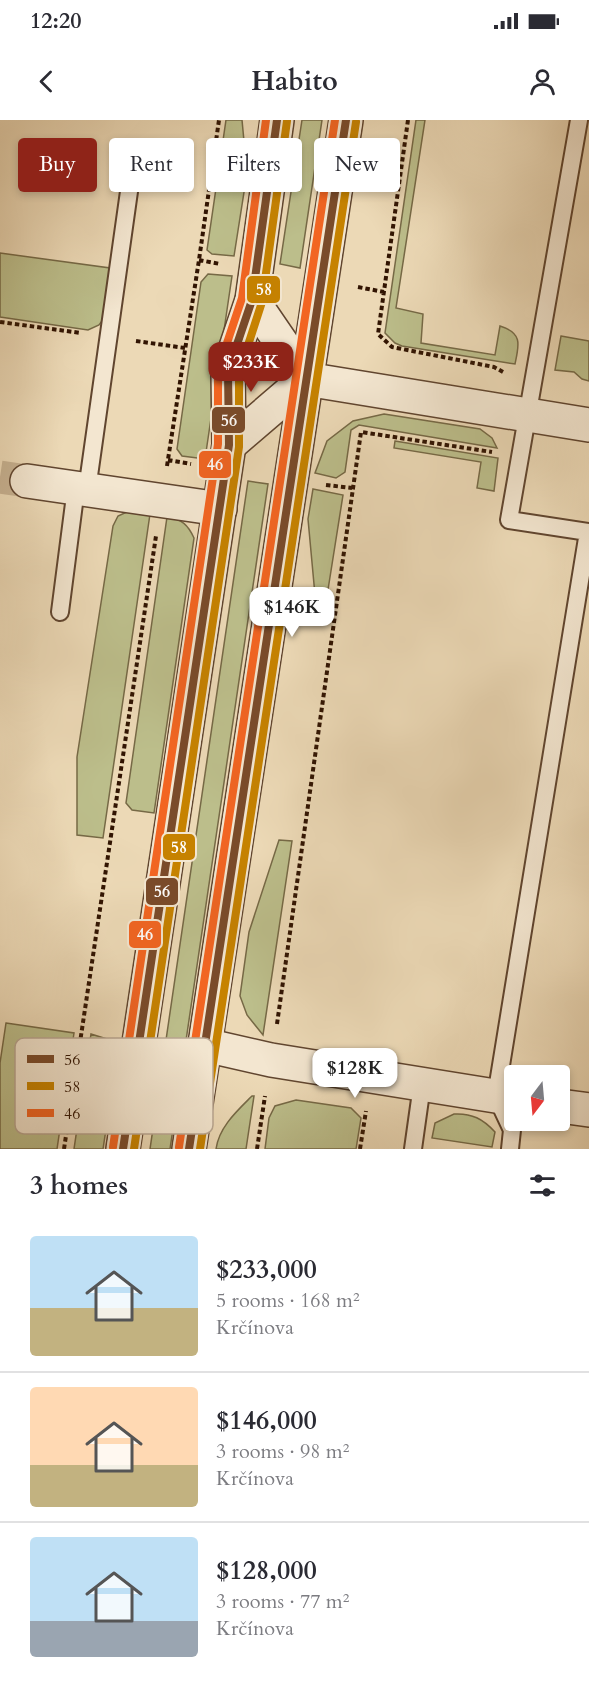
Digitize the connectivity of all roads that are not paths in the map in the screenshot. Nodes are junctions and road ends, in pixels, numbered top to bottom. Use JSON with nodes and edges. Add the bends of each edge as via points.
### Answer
{"nodes":[{"id":1,"x":277,"y":120,"type":"edge"},
{"id":2,"x":346,"y":120,"type":"edge"},
{"id":3,"x":579,"y":120,"type":"edge"},
{"id":4,"x":129,"y":192,"type":"edge"},
{"id":5,"x":252,"y":300,"type":"junction"},
{"id":6,"x":306,"y":379,"type":"junction"},
{"id":7,"x":529,"y":415,"type":"junction"},
{"id":8,"x":589,"y":425,"type":"edge"},
{"id":9,"x":229,"y":445,"type":"junction"},
{"id":10,"x":27,"y":481,"type":"tunnel mouth"},
{"id":11,"x":82,"y":489,"type":"junction"},
{"id":12,"x":220,"y":509,"type":"junction"},
{"id":13,"x":60,"y":612,"type":"dead end"},
{"id":14,"x":140,"y":1038,"type":"edge"},
{"id":15,"x":206,"y":1038,"type":"edge"},
{"id":16,"x":213,"y":1047,"type":"edge"},
{"id":17,"x":510,"y":1065,"type":"edge"},
{"id":18,"x":422,"y":1085,"type":"junction"},
{"id":19,"x":504,"y":1098,"type":"edge"},
{"id":20,"x":570,"y":1107,"type":"edge"},
{"id":21,"x":589,"y":1110,"type":"edge"},
{"id":22,"x":512,"y":1131,"type":"edge"},
{"id":23,"x":125,"y":1134,"type":"edge"},
{"id":24,"x":191,"y":1134,"type":"edge"},
{"id":25,"x":123,"y":1149,"type":"edge"},
{"id":26,"x":189,"y":1149,"type":"edge"},
{"id":27,"x":413,"y":1149,"type":"edge"},
{"id":28,"x":510,"y":1149,"type":"edge"}],
"edges":[{"from":1,"to":5,"type":"street"},
{"from":2,"to":6,"type":"street"},
{"from":3,"to":7,"type":"lane"},
{"from":4,"to":11,"type":"lane"},
{"from":5,"to":6,"type":"street"},
{"from":5,"to":9,"type":"street","via":[[228,371]]},
{"from":6,"to":7,"type":"street"},
{"from":6,"to":9,"type":"street"},
{"from":6,"to":15,"type":"street"},
{"from":7,"to":8,"type":"street"},
{"from":7,"to":17,"type":"lane","via":[[509,520],[588,532]]},
{"from":9,"to":12,"type":"street"},
{"from":10,"to":11,"type":"street"},
{"from":11,"to":12,"type":"street"},
{"from":11,"to":13,"type":"lane"},
{"from":12,"to":14,"type":"street"},
{"from":16,"to":18,"type":"street"},
{"from":18,"to":19,"type":"street"},
{"from":18,"to":27,"type":"lane"},
{"from":20,"to":21,"type":"street"},
{"from":22,"to":28,"type":"lane"},
{"from":23,"to":25,"type":"street"},
{"from":24,"to":26,"type":"street"}]}
